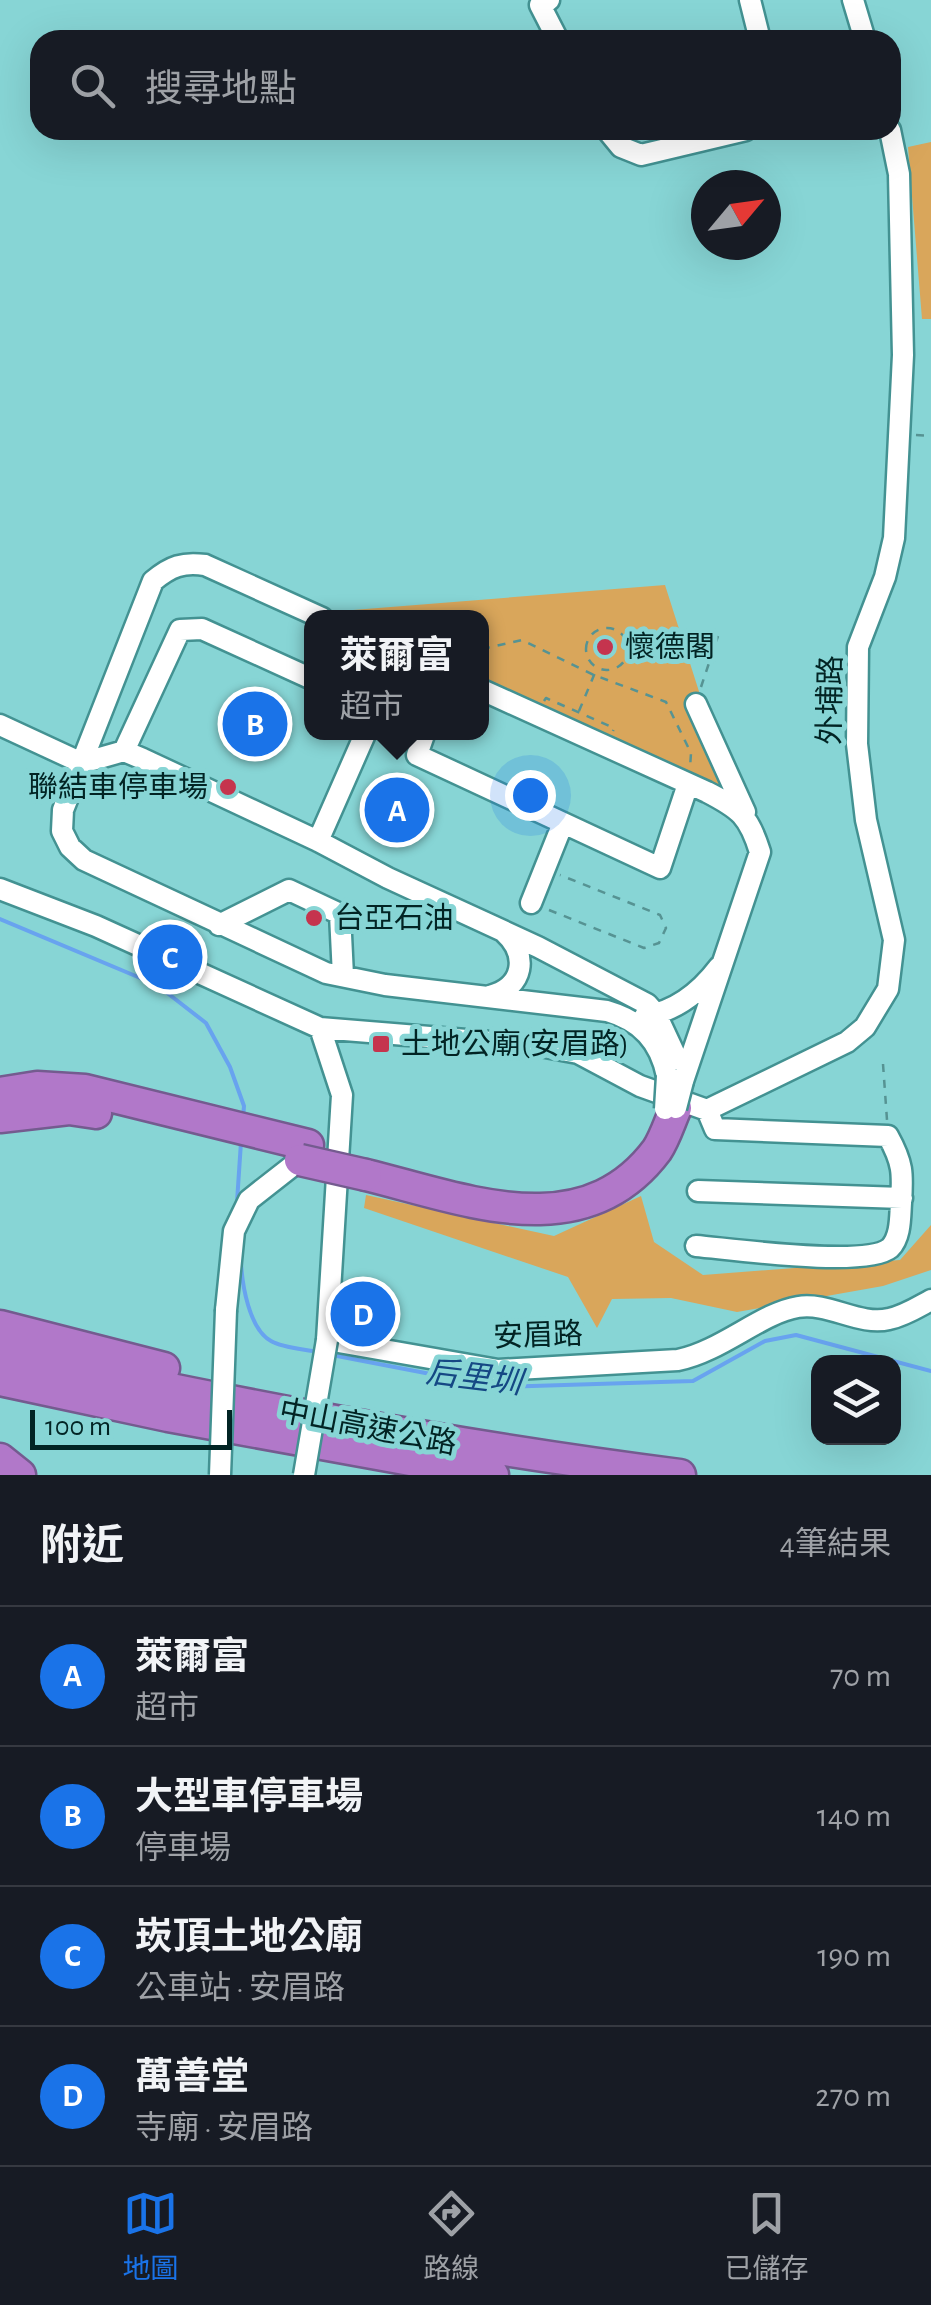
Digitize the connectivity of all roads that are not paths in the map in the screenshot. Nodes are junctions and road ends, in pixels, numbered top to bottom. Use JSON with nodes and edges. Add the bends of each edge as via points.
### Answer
{"nodes":[{"id":1,"x":549,"y":0,"type":"edge"},
{"id":2,"x":750,"y":0,"type":"edge"},
{"id":3,"x":854,"y":0,"type":"edge"},
{"id":4,"x":553,"y":30,"type":"edge"},
{"id":5,"x":758,"y":30,"type":"edge"},
{"id":6,"x":862,"y":30,"type":"edge"},
{"id":7,"x":616,"y":140,"type":"edge"},
{"id":8,"x":704,"y":140,"type":"edge"},
{"id":9,"x":892,"y":140,"type":"edge"},
{"id":10,"x":304,"y":610,"type":"edge"},
{"id":11,"x":304,"y":675,"type":"edge"},
{"id":12,"x":489,"y":693,"type":"edge"},
{"id":13,"x":696,"y":704,"type":"road end"},
{"id":14,"x":0,"y":725,"type":"edge"},
{"id":15,"x":362,"y":740,"type":"edge"},
{"id":16,"x":422,"y":740,"type":"edge"},
{"id":17,"x":124,"y":752,"type":"junction"},
{"id":18,"x":82,"y":763,"type":"junction"},
{"id":19,"x":688,"y":784,"type":"junction"},
{"id":20,"x":562,"y":822,"type":"junction"},
{"id":21,"x":750,"y":823,"type":"junction"},
{"id":22,"x":318,"y":840,"type":"junction"},
{"id":23,"x":0,"y":889,"type":"edge"},
{"id":24,"x":531,"y":903,"type":"road end"},
{"id":25,"x":219,"y":925,"type":"junction"},
{"id":26,"x":503,"y":931,"type":"junction"},
{"id":27,"x":724,"y":960,"type":"junction"},
{"id":28,"x":343,"y":976,"type":"junction"},
{"id":29,"x":488,"y":996,"type":"junction"},
{"id":30,"x":656,"y":1014,"type":"junction"},
{"id":31,"x":624,"y":1016,"type":"junction"},
{"id":32,"x":320,"y":1028,"type":"junction"},
{"id":33,"x":673,"y":1092,"type":"junction"},
{"id":34,"x":0,"y":1093,"type":"edge"},
{"id":35,"x":707,"y":1110,"type":"junction"},
{"id":36,"x":0,"y":1117,"type":"edge"},
{"id":37,"x":241,"y":1137,"type":"junction"},
{"id":38,"x":304,"y":1152,"type":"junction"},
{"id":39,"x":698,"y":1191,"type":"dead end"},
{"id":40,"x":902,"y":1198,"type":"junction"},
{"id":41,"x":696,"y":1246,"type":"dead end"},
{"id":42,"x":931,"y":1300,"type":"edge"},
{"id":43,"x":0,"y":1326,"type":"edge"},
{"id":44,"x":326,"y":1340,"type":"junction"},
{"id":45,"x":0,"y":1353,"type":"edge"},
{"id":46,"x":0,"y":1380,"type":"edge"},
{"id":47,"x":0,"y":1459,"type":"edge"},
{"id":48,"x":502,"y":1464,"type":"edge"},
{"id":49,"x":20,"y":1475,"type":"edge"},
{"id":50,"x":220,"y":1475,"type":"edge"},
{"id":51,"x":304,"y":1475,"type":"edge"},
{"id":52,"x":680,"y":1475,"type":"edge"}],
"edges":[{"from":1,"to":4,"type":"street","via":[[540,4]]},
{"from":2,"to":5,"type":"street"},
{"from":3,"to":6,"type":"street"},
{"from":7,"to":8,"type":"street","via":[[641,155]]},
{"from":9,"to":35,"type":"street","name":"外埔路","via":[[899,174],[903,355],[895,521],[885,577],[858,648],[857,744],[866,820],[894,940],[888,989],[865,1027],[847,1042]]},
{"from":10,"to":18,"type":"street","via":[[205,565],[168,568],[145,599]]},
{"from":11,"to":17,"type":"street","via":[[202,629],[180,630]]},
{"from":12,"to":19,"type":"street"},
{"from":13,"to":21,"type":"street"},
{"from":14,"to":18,"type":"street"},
{"from":15,"to":22,"type":"street"},
{"from":16,"to":20,"type":"street","via":[[417,755]]},
{"from":17,"to":18,"type":"street"},
{"from":17,"to":22,"type":"street"},
{"from":18,"to":25,"type":"street","via":[[64,810],[62,831],[70,847],[120,880]]},
{"from":19,"to":20,"type":"street","via":[[660,868]]},
{"from":19,"to":21,"type":"street","via":[[730,804]]},
{"from":20,"to":24,"type":"street"},
{"from":21,"to":27,"type":"street","via":[[760,852]]},
{"from":22,"to":26,"type":"street"},
{"from":23,"to":32,"type":"street"},
{"from":25,"to":28,"type":"street"},
{"from":25,"to":28,"type":"street","via":[[289,890],[340,914]]},
{"from":26,"to":29,"type":"street","via":[[516,945],[521,970],[502,993]]},
{"from":26,"to":30,"type":"street","via":[[628,991]]},
{"from":27,"to":30,"type":"street","via":[[684,1001]]},
{"from":27,"to":33,"type":"street"},
{"from":28,"to":29,"type":"street"},
{"from":29,"to":31,"type":"street"},
{"from":30,"to":31,"type":"street"},
{"from":30,"to":33,"type":"street","via":[[677,1055]]},
{"from":31,"to":33,"type":"street","via":[[648,1032]]},
{"from":32,"to":35,"type":"street","via":[[578,1053],[640,1086]]},
{"from":32,"to":44,"type":"street","via":[[342,1095]]},
{"from":33,"to":38,"type":"highway","via":[[651,1144],[634,1165],[580,1195],[542,1200],[496,1194]]},
{"from":34,"to":37,"type":"highway","via":[[84,1090]]},
{"from":35,"to":40,"type":"street","via":[[715,1129],[888,1136],[902,1162]]},
{"from":36,"to":37,"type":"highway","via":[[68,1108]]},
{"from":37,"to":38,"type":"highway"},
{"from":38,"to":50,"type":"street","bridge":true,"via":[[250,1200],[234,1231]]},
{"from":39,"to":40,"type":"street"},
{"from":40,"to":41,"type":"street","via":[[900,1229],[886,1251],[853,1258]]},
{"from":42,"to":44,"type":"street","name":"安眉路","via":[[877,1321],[796,1307],[678,1360],[498,1370]]},
{"from":43,"to":48,"type":"highway","via":[[298,1399],[476,1432]]},
{"from":44,"to":51,"type":"street","bridge":true},
{"from":45,"to":48,"type":"highway","name":"中山高速公路"},
{"from":46,"to":48,"type":"highway","name":"中山高速公路","via":[[168,1416]]},
{"from":47,"to":49,"type":"highway"},
{"from":48,"to":52,"type":"highway","name":"中山高速公路"}]}
